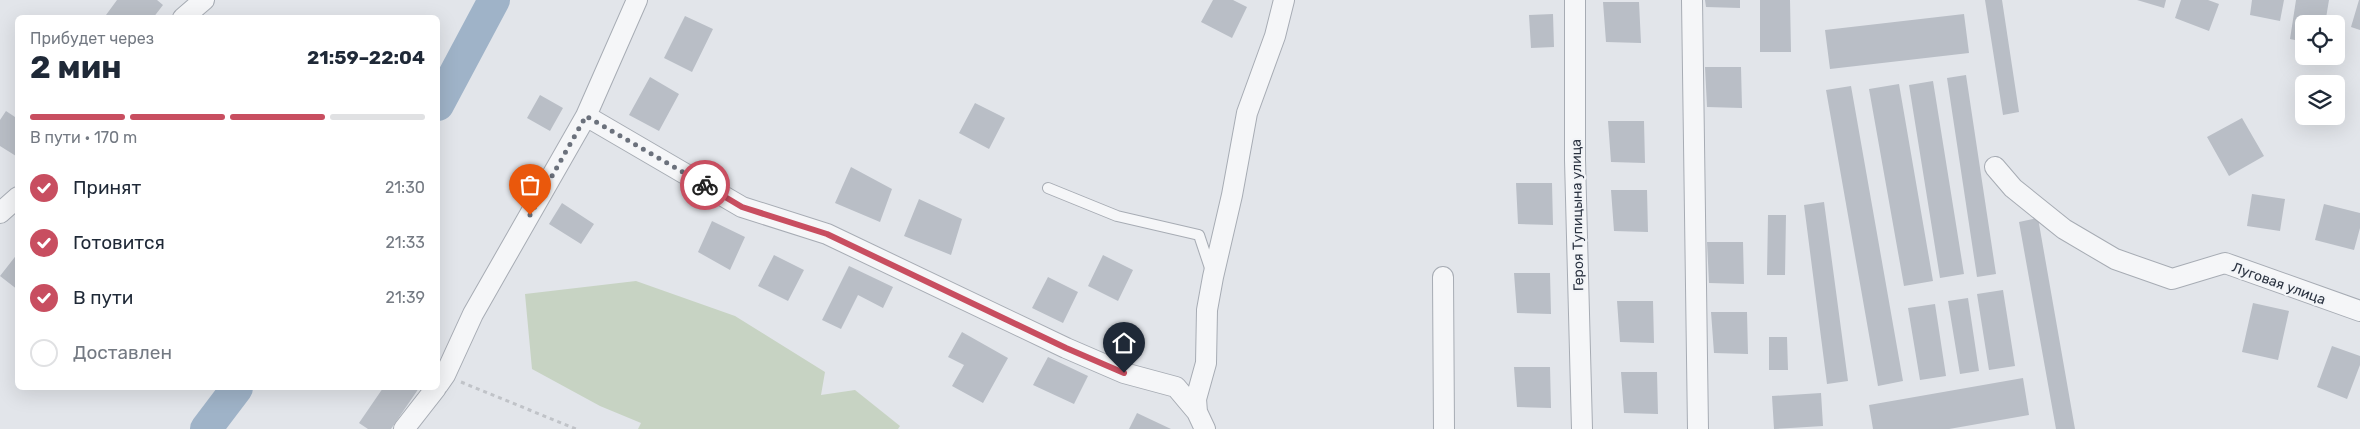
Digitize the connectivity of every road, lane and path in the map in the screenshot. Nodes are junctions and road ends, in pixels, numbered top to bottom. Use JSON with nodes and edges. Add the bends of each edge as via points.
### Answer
{"nodes":[{"id":1,"x":204,"y":0,"type":"edge"},
{"id":2,"x":637,"y":0,"type":"edge"},
{"id":3,"x":1284,"y":0,"type":"edge"},
{"id":4,"x":1575,"y":0,"type":"edge"},
{"id":5,"x":1692,"y":0,"type":"edge"},
{"id":6,"x":186,"y":15,"type":"edge"},
{"id":7,"x":586,"y":116,"type":"junction"},
{"id":8,"x":1995,"y":166,"type":"dead end"},
{"id":9,"x":1048,"y":188,"type":"dead end"},
{"id":10,"x":15,"y":200,"type":"edge"},
{"id":11,"x":0,"y":213,"type":"edge"},
{"id":12,"x":1213,"y":277,"type":"junction"},
{"id":13,"x":1443,"y":277,"type":"dead end"},
{"id":14,"x":2360,"y":311,"type":"edge"},
{"id":15,"x":440,"y":381,"type":"edge"},
{"id":16,"x":440,"y":383,"type":"edge"},
{"id":17,"x":434,"y":390,"type":"edge"},
{"id":18,"x":1201,"y":421,"type":"edge"},
{"id":19,"x":404,"y":429,"type":"edge"},
{"id":20,"x":576,"y":429,"type":"edge"},
{"id":21,"x":1444,"y":429,"type":"edge"},
{"id":22,"x":1582,"y":429,"type":"edge"},
{"id":23,"x":1698,"y":429,"type":"edge"}],
"edges":[{"from":1,"to":6,"type":"street"},
{"from":2,"to":7,"type":"street"},
{"from":3,"to":12,"type":"street","via":[[1275,36],[1247,113]]},
{"from":4,"to":22,"type":"street","name":"Героя Тупицына улица","via":[[1575,160]]},
{"from":5,"to":23,"type":"street"},
{"from":7,"to":15,"type":"street","via":[[473,314]]},
{"from":7,"to":18,"type":"street","via":[[742,207],[827,234],[1066,348],[1124,373],[1176,387]]},
{"from":8,"to":14,"type":"street","name":"Луговая улица","via":[[2013,188],[2064,229],[2115,259],[2172,279],[2225,263]]},
{"from":9,"to":12,"type":"lane","via":[[1117,216],[1199,235]]},
{"from":10,"to":11,"type":"street"},
{"from":12,"to":18,"type":"street","via":[[1207,310],[1206,363],[1196,399]]},
{"from":13,"to":21,"type":"street"},
{"from":16,"to":20,"type":"path"},
{"from":17,"to":19,"type":"street"}]}
